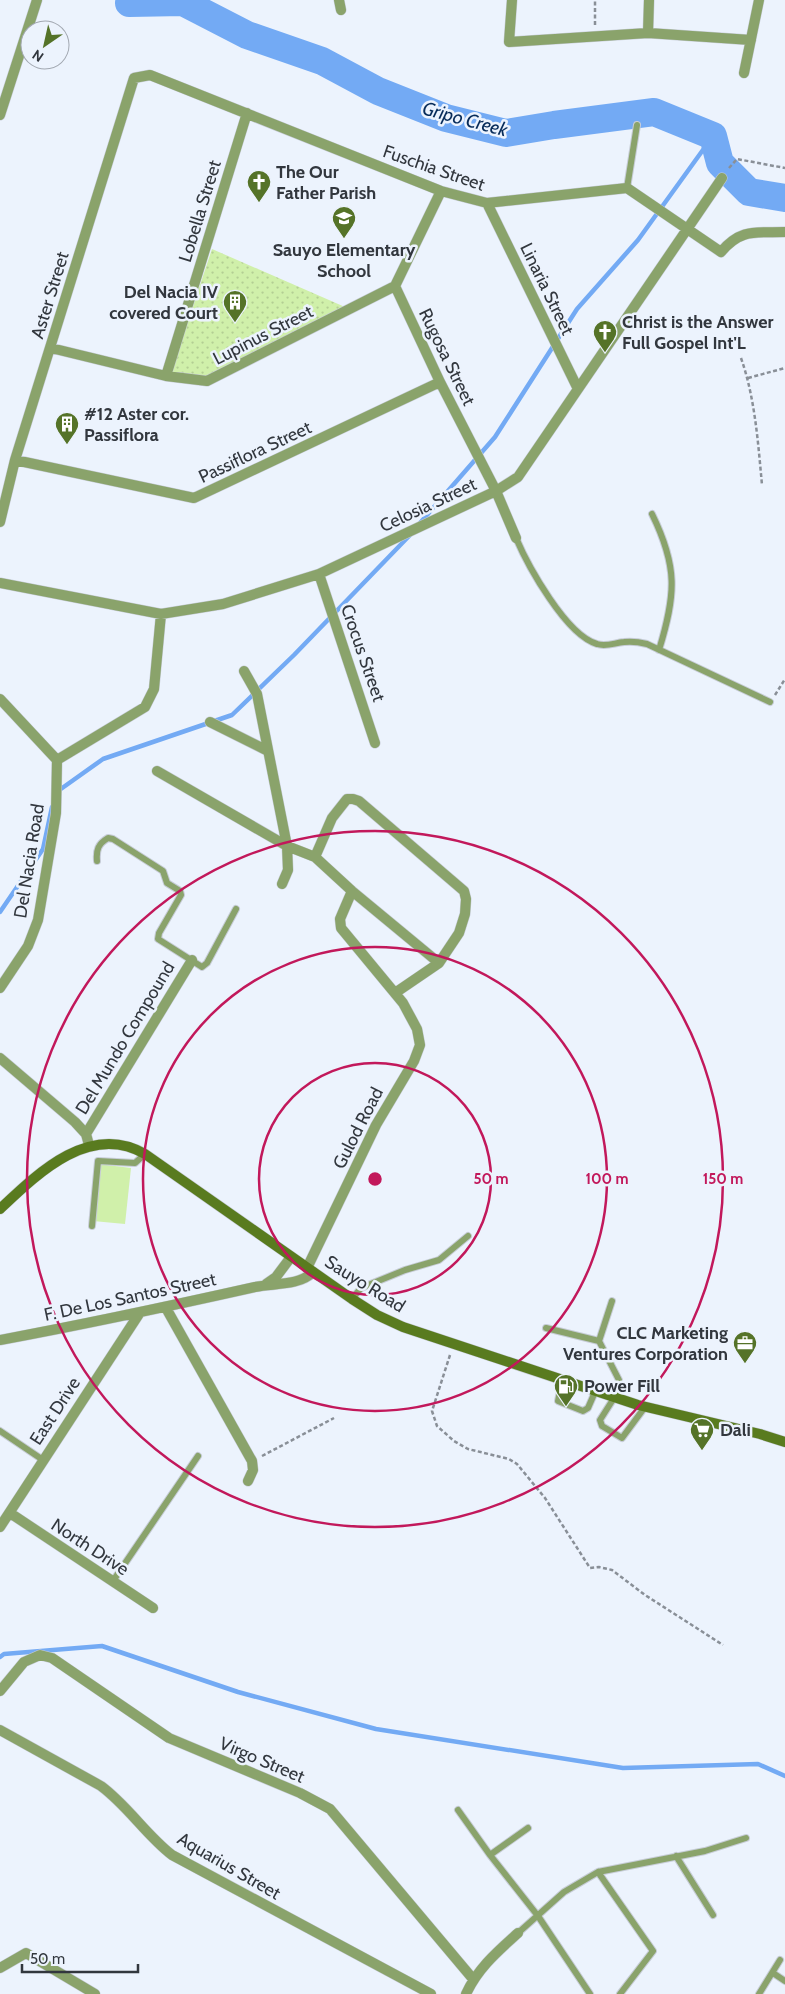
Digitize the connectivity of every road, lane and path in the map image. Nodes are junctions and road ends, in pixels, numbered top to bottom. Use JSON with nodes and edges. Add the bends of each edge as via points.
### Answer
{"nodes":[{"id":1,"x":37,"y":0,"type":"edge"},
{"id":2,"x":512,"y":0,"type":"edge"},
{"id":3,"x":595,"y":0,"type":"edge"},
{"id":4,"x":649,"y":0,"type":"edge"},
{"id":5,"x":759,"y":0,"type":"edge"},
{"id":6,"x":648,"y":33,"type":"junction"},
{"id":7,"x":594,"y":37,"type":"junction"},
{"id":8,"x":751,"y":40,"type":"junction"},
{"id":9,"x":744,"y":73,"type":"dead end"},
{"id":10,"x":134,"y":78,"type":"joint"},
{"id":11,"x":1,"y":108,"type":"edge"},
{"id":12,"x":247,"y":113,"type":"junction"},
{"id":13,"x":637,"y":125,"type":"dead end"},
{"id":14,"x":737,"y":159,"type":"dead end"},
{"id":15,"x":785,"y":168,"type":"edge"},
{"id":16,"x":722,"y":178,"type":"dead end"},
{"id":17,"x":626,"y":188,"type":"junction"},
{"id":18,"x":441,"y":191,"type":"junction"},
{"id":19,"x":487,"y":203,"type":"junction"},
{"id":20,"x":687,"y":229,"type":"junction"},
{"id":21,"x":785,"y":232,"type":"edge"},
{"id":22,"x":396,"y":286,"type":"junction"},
{"id":23,"x":51,"y":348,"type":"junction"},
{"id":24,"x":741,"y":358,"type":"dead end"},
{"id":25,"x":785,"y":368,"type":"edge"},
{"id":26,"x":166,"y":376,"type":"junction"},
{"id":27,"x":748,"y":378,"type":"junction"},
{"id":28,"x":440,"y":382,"type":"junction"},
{"id":29,"x":578,"y":389,"type":"junction"},
{"id":30,"x":15,"y":460,"type":"junction"},
{"id":31,"x":762,"y":485,"type":"dead end"},
{"id":32,"x":496,"y":491,"type":"junction"},
{"id":33,"x":652,"y":514,"type":"dead end"},
{"id":34,"x":0,"y":522,"type":"edge"},
{"id":35,"x":516,"y":538,"type":"joint"},
{"id":36,"x":319,"y":574,"type":"junction"},
{"id":37,"x":0,"y":583,"type":"edge"},
{"id":38,"x":161,"y":614,"type":"junction"},
{"id":39,"x":659,"y":650,"type":"junction"},
{"id":40,"x":244,"y":671,"type":"dead end"},
{"id":41,"x":785,"y":679,"type":"edge"},
{"id":42,"x":0,"y":699,"type":"edge"},
{"id":43,"x":770,"y":702,"type":"joint"},
{"id":44,"x":210,"y":722,"type":"dead end"},
{"id":45,"x":375,"y":743,"type":"dead end"},
{"id":46,"x":266,"y":750,"type":"junction"},
{"id":47,"x":57,"y":760,"type":"junction"},
{"id":48,"x":157,"y":771,"type":"dead end"},
{"id":49,"x":287,"y":846,"type":"junction"},
{"id":50,"x":315,"y":857,"type":"junction"},
{"id":51,"x":97,"y":861,"type":"dead end"},
{"id":52,"x":282,"y":884,"type":"dead end"},
{"id":53,"x":352,"y":891,"type":"junction"},
{"id":54,"x":236,"y":909,"type":"dead end"},
{"id":55,"x":192,"y":960,"type":"junction"},
{"id":56,"x":439,"y":963,"type":"junction"},
{"id":57,"x":0,"y":988,"type":"edge"},
{"id":58,"x":395,"y":992,"type":"junction"},
{"id":59,"x":0,"y":1058,"type":"edge"},
{"id":60,"x":86,"y":1134,"type":"junction"},
{"id":61,"x":89,"y":1145,"type":"junction"},
{"id":62,"x":146,"y":1154,"type":"junction"},
{"id":63,"x":0,"y":1209,"type":"edge"},
{"id":64,"x":92,"y":1226,"type":"dead end"},
{"id":65,"x":468,"y":1236,"type":"dead end"},
{"id":66,"x":292,"y":1257,"type":"junction"},
{"id":67,"x":310,"y":1270,"type":"junction"},
{"id":68,"x":265,"y":1285,"type":"junction"},
{"id":69,"x":352,"y":1299,"type":"junction"},
{"id":70,"x":612,"y":1301,"type":"dead end"},
{"id":71,"x":166,"y":1308,"type":"junction"},
{"id":72,"x":139,"y":1314,"type":"junction"},
{"id":73,"x":546,"y":1328,"type":"dead end"},
{"id":74,"x":0,"y":1340,"type":"edge"},
{"id":75,"x":599,"y":1341,"type":"junction"},
{"id":76,"x":453,"y":1344,"type":"junction"},
{"id":77,"x":562,"y":1381,"type":"junction"},
{"id":78,"x":595,"y":1392,"type":"junction"},
{"id":79,"x":614,"y":1398,"type":"junction"},
{"id":80,"x":645,"y":1407,"type":"junction"},
{"id":81,"x":334,"y":1418,"type":"dead end"},
{"id":82,"x":0,"y":1431,"type":"edge"},
{"id":83,"x":785,"y":1442,"type":"edge"},
{"id":84,"x":198,"y":1456,"type":"dead end"},
{"id":85,"x":43,"y":1460,"type":"junction"},
{"id":86,"x":252,"y":1461,"type":"junction"},
{"id":87,"x":248,"y":1481,"type":"dead end"},
{"id":88,"x":10,"y":1513,"type":"junction"},
{"id":89,"x":0,"y":1527,"type":"edge"},
{"id":90,"x":113,"y":1582,"type":"junction"},
{"id":91,"x":153,"y":1608,"type":"dead end"},
{"id":92,"x":723,"y":1645,"type":"dead end"},
{"id":93,"x":0,"y":1691,"type":"edge"},
{"id":94,"x":0,"y":1730,"type":"edge"},
{"id":95,"x":458,"y":1810,"type":"dead end"},
{"id":96,"x":528,"y":1828,"type":"dead end"},
{"id":97,"x":746,"y":1838,"type":"dead end"},
{"id":98,"x":490,"y":1854,"type":"junction"},
{"id":99,"x":676,"y":1856,"type":"junction"},
{"id":100,"x":598,"y":1872,"type":"junction"},
{"id":101,"x":713,"y":1915,"type":"dead end"},
{"id":102,"x":538,"y":1916,"type":"junction"},
{"id":103,"x":518,"y":1933,"type":"joint"},
{"id":104,"x":780,"y":1960,"type":"dead end"},
{"id":105,"x":0,"y":1968,"type":"edge"},
{"id":106,"x":772,"y":1972,"type":"junction"},
{"id":107,"x":473,"y":1979,"type":"junction"},
{"id":108,"x":785,"y":1981,"type":"edge"},
{"id":109,"x":95,"y":1994,"type":"edge"},
{"id":110,"x":431,"y":1994,"type":"edge"},
{"id":111,"x":466,"y":1994,"type":"edge"},
{"id":112,"x":590,"y":1994,"type":"edge"},
{"id":113,"x":620,"y":1994,"type":"edge"},
{"id":114,"x":759,"y":1994,"type":"edge"}],
"edges":[{"from":1,"to":11,"type":"street"},
{"from":2,"to":7,"type":"street","via":[[508,42]]},
{"from":3,"to":7,"type":"path"},
{"from":4,"to":6,"type":"street"},
{"from":5,"to":8,"type":"street"},
{"from":6,"to":7,"type":"street"},
{"from":6,"to":8,"type":"street"},
{"from":8,"to":9,"type":"street"},
{"from":10,"to":12,"type":"street","name":"Fuschia Street","via":[[150,75]]},
{"from":10,"to":23,"type":"street","name":"Aster Street"},
{"from":12,"to":18,"type":"street","name":"Fuschia Street"},
{"from":12,"to":26,"type":"street","name":"Lobella Street"},
{"from":13,"to":17,"type":"lane"},
{"from":14,"to":15,"type":"path"},
{"from":16,"to":20,"type":"street","name":"Celosia Street"},
{"from":17,"to":19,"type":"street","name":"Fuschia Street"},
{"from":17,"to":20,"type":"street"},
{"from":18,"to":19,"type":"street","name":"Fuschia Street"},
{"from":18,"to":22,"type":"street"},
{"from":19,"to":29,"type":"street","name":"Linaria Street"},
{"from":20,"to":21,"type":"street","via":[[721,252],[742,234]]},
{"from":20,"to":29,"type":"street","name":"Celosia Street"},
{"from":22,"to":26,"type":"street","name":"Lupinus Street","via":[[207,381]]},
{"from":22,"to":28,"type":"street","name":"Rugosa Street"},
{"from":23,"to":26,"type":"street","name":"Lupinus Street"},
{"from":23,"to":30,"type":"street","name":"Aster Street"},
{"from":24,"to":27,"type":"path"},
{"from":25,"to":27,"type":"path"},
{"from":27,"to":31,"type":"path"},
{"from":28,"to":30,"type":"street","name":"Passiflora Street","via":[[194,498]]},
{"from":28,"to":32,"type":"street","name":"Rugosa Street"},
{"from":29,"to":32,"type":"street","name":"Celosia Street","via":[[518,477]]},
{"from":30,"to":34,"type":"street","name":"Aster Street"},
{"from":32,"to":35,"type":"street","name":"Rugosa Street"},
{"from":32,"to":36,"type":"street","name":"Celosia Street"},
{"from":33,"to":39,"type":"lane","via":[[671,565],[672,581],[671,609]]},
{"from":35,"to":39,"type":"lane","via":[[533,574],[577,633],[598,645],[636,642]]},
{"from":36,"to":38,"type":"street","name":"Celosia Street","via":[[223,604]]},
{"from":36,"to":45,"type":"street","name":"Crocus Street"},
{"from":37,"to":38,"type":"street","name":"Celosia Street"},
{"from":38,"to":47,"type":"street","via":[[154,689],[145,706]]},
{"from":39,"to":43,"type":"lane"},
{"from":40,"to":46,"type":"street","via":[[257,694]]},
{"from":41,"to":43,"type":"path"},
{"from":42,"to":47,"type":"street"},
{"from":44,"to":46,"type":"street"},
{"from":46,"to":49,"type":"street"},
{"from":47,"to":57,"type":"street","name":"Del Nacia Road","via":[[56,813],[38,920],[28,946]]},
{"from":48,"to":49,"type":"street"},
{"from":49,"to":50,"type":"street"},
{"from":49,"to":52,"type":"street","via":[[288,870]]},
{"from":50,"to":53,"type":"street"},
{"from":50,"to":56,"type":"street","via":[[340,806],[347,799],[359,801],[464,891],[465,914],[459,933]]},
{"from":51,"to":55,"type":"lane","via":[[96,850],[108,838],[163,871],[167,883],[181,895],[158,939]]},
{"from":53,"to":56,"type":"street"},
{"from":53,"to":58,"type":"street","name":"Gulod Road","via":[[340,918],[341,928]]},
{"from":54,"to":55,"type":"lane","via":[[208,963],[202,967]]},
{"from":55,"to":60,"type":"street","name":"Del Mundo Compound"},
{"from":56,"to":58,"type":"street"},
{"from":58,"to":67,"type":"street","name":"Gulod Road","via":[[420,1037],[418,1053],[376,1125]]},
{"from":59,"to":60,"type":"street"},
{"from":60,"to":61,"type":"street"},
{"from":61,"to":62,"type":"main road","name":"Sauyo Road","via":[[124,1144]]},
{"from":61,"to":63,"type":"main road","name":"Sauyo Road","via":[[46,1169]]},
{"from":62,"to":64,"type":"lane","via":[[135,1163],[98,1161]]},
{"from":62,"to":66,"type":"main road","name":"Sauyo Road"},
{"from":65,"to":69,"type":"lane","via":[[439,1260],[361,1288]]},
{"from":66,"to":67,"type":"main road","name":"Sauyo Road"},
{"from":66,"to":68,"type":"street","name":"F. De Los Santos Street"},
{"from":67,"to":68,"type":"street","name":"F. De Los Santos Street","via":[[308,1277],[300,1280]]},
{"from":67,"to":69,"type":"main road","name":"Sauyo Road"},
{"from":68,"to":71,"type":"street","name":"F. De Los Santos Street"},
{"from":69,"to":76,"type":"main road","name":"Sauyo Road","via":[[403,1327]]},
{"from":70,"to":75,"type":"lane"},
{"from":71,"to":72,"type":"street","name":"F. De Los Santos Street"},
{"from":71,"to":86,"type":"street"},
{"from":72,"to":74,"type":"street","name":"F. De Los Santos Street"},
{"from":72,"to":85,"type":"street","name":"East Drive"},
{"from":73,"to":75,"type":"lane"},
{"from":75,"to":79,"type":"lane","via":[[619,1380]]},
{"from":76,"to":77,"type":"main road","name":"Sauyo Road"},
{"from":76,"to":92,"type":"path","via":[[432,1412],[438,1426],[468,1448],[517,1464],[545,1498],[590,1568],[612,1570]]},
{"from":77,"to":78,"type":"main road","name":"Sauyo Road"},
{"from":77,"to":78,"type":"lane","via":[[558,1401],[583,1411],[588,1408]]},
{"from":78,"to":79,"type":"main road","name":"Sauyo Road"},
{"from":79,"to":80,"type":"main road","name":"Sauyo Road"},
{"from":79,"to":80,"type":"lane","via":[[600,1423],[620,1438]]},
{"from":80,"to":83,"type":"main road","name":"Sauyo Road"},
{"from":81,"to":86,"type":"path"},
{"from":82,"to":85,"type":"lane"},
{"from":84,"to":90,"type":"lane"},
{"from":85,"to":88,"type":"street","name":"East Drive"},
{"from":86,"to":87,"type":"street","via":[[253,1470]]},
{"from":88,"to":89,"type":"street","name":"East Drive"},
{"from":88,"to":90,"type":"street","name":"North Drive"},
{"from":90,"to":91,"type":"street","name":"North Drive"},
{"from":93,"to":107,"type":"street","name":"Virgo Street","via":[[24,1662],[40,1655],[52,1658],[169,1738],[300,1792],[330,1809]]},
{"from":94,"to":110,"type":"street","name":"Aquarius Street","via":[[101,1786],[172,1855]]},
{"from":95,"to":98,"type":"lane"},
{"from":96,"to":98,"type":"lane"},
{"from":97,"to":99,"type":"lane"},
{"from":98,"to":102,"type":"lane"},
{"from":99,"to":100,"type":"lane"},
{"from":99,"to":101,"type":"lane"},
{"from":100,"to":102,"type":"lane","via":[[564,1892]]},
{"from":100,"to":113,"type":"lane","via":[[653,1951]]},
{"from":102,"to":103,"type":"lane"},
{"from":102,"to":112,"type":"lane"},
{"from":103,"to":107,"type":"street","via":[[489,1958]]},
{"from":104,"to":106,"type":"lane"},
{"from":105,"to":109,"type":"street","via":[[26,1953]]},
{"from":106,"to":108,"type":"lane"},
{"from":106,"to":114,"type":"lane"},
{"from":107,"to":111,"type":"street"}]}
